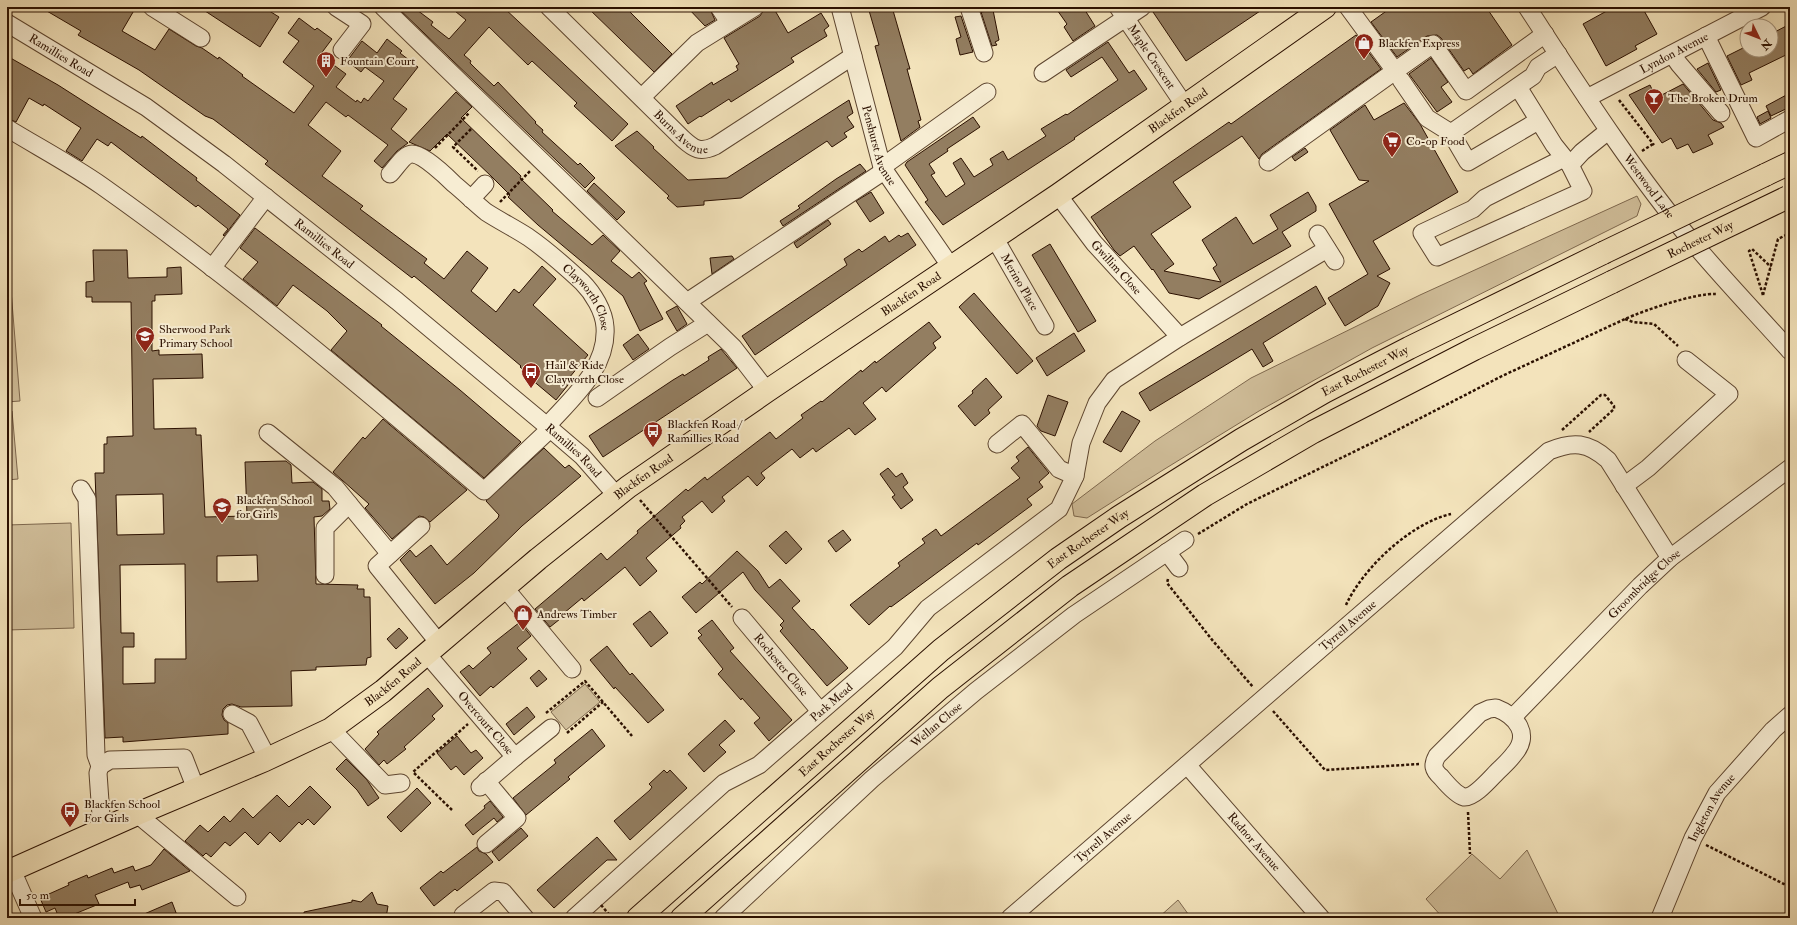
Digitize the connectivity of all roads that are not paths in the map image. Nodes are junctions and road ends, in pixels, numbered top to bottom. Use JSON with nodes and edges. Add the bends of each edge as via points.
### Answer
{"nodes":[{"id":1,"x":152,"y":7,"type":"edge"},
{"id":2,"x":336,"y":7,"type":"edge"},
{"id":3,"x":383,"y":7,"type":"edge"},
{"id":4,"x":549,"y":7,"type":"edge"},
{"id":5,"x":719,"y":7,"type":"edge"},
{"id":6,"x":755,"y":7,"type":"edge"},
{"id":7,"x":840,"y":7,"type":"edge"},
{"id":8,"x":969,"y":7,"type":"edge"},
{"id":9,"x":1142,"y":7,"type":"edge"},
{"id":10,"x":1325,"y":7,"type":"edge"},
{"id":11,"x":1348,"y":7,"type":"edge"},
{"id":12,"x":1527,"y":7,"type":"edge"},
{"id":13,"x":1762,"y":7,"type":"edge"},
{"id":14,"x":1122,"y":12,"type":"edge"},
{"id":15,"x":729,"y":22,"type":"junction"},
{"id":16,"x":7,"y":23,"type":"edge"},
{"id":17,"x":1545,"y":34,"type":"junction"},
{"id":18,"x":1706,"y":36,"type":"junction"},
{"id":19,"x":202,"y":38,"type":"dead end"},
{"id":20,"x":342,"y":50,"type":"dead end"},
{"id":21,"x":984,"y":53,"type":"dead end"},
{"id":22,"x":1558,"y":54,"type":"junction"},
{"id":23,"x":1672,"y":54,"type":"junction"},
{"id":24,"x":853,"y":56,"type":"junction"},
{"id":25,"x":1043,"y":73,"type":"dead end"},
{"id":26,"x":1398,"y":75,"type":"junction"},
{"id":27,"x":1518,"y":87,"type":"junction"},
{"id":28,"x":987,"y":92,"type":"dead end"},
{"id":29,"x":642,"y":97,"type":"junction"},
{"id":30,"x":1587,"y":98,"type":"junction"},
{"id":31,"x":1185,"y":106,"type":"junction"},
{"id":32,"x":1721,"y":113,"type":"dead end"},
{"id":33,"x":1790,"y":119,"type":"edge"},
{"id":34,"x":1538,"y":121,"type":"junction"},
{"id":35,"x":7,"y":128,"type":"edge"},
{"id":36,"x":1608,"y":131,"type":"junction"},
{"id":37,"x":1451,"y":133,"type":"junction"},
{"id":38,"x":1268,"y":162,"type":"dead end"},
{"id":39,"x":1567,"y":162,"type":"junction"},
{"id":40,"x":1790,"y":163,"type":"edge"},
{"id":41,"x":883,"y":169,"type":"junction"},
{"id":42,"x":390,"y":174,"type":"dead end"},
{"id":43,"x":485,"y":184,"type":"road end"},
{"id":44,"x":1058,"y":194,"type":"junction"},
{"id":45,"x":1789,"y":196,"type":"edge"},
{"id":46,"x":266,"y":197,"type":"junction"},
{"id":47,"x":471,"y":198,"type":"junction"},
{"id":48,"x":1318,"y":234,"type":"dead end"},
{"id":49,"x":994,"y":238,"type":"junction"},
{"id":50,"x":951,"y":267,"type":"junction"},
{"id":51,"x":212,"y":268,"type":"junction"},
{"id":52,"x":687,"y":302,"type":"junction"},
{"id":53,"x":708,"y":323,"type":"junction"},
{"id":54,"x":1045,"y":326,"type":"dead end"},
{"id":55,"x":1180,"y":337,"type":"junction"},
{"id":56,"x":1790,"y":351,"type":"edge"},
{"id":57,"x":1688,"y":361,"type":"road end"},
{"id":58,"x":767,"y":391,"type":"junction"},
{"id":59,"x":597,"y":398,"type":"dead end"},
{"id":60,"x":549,"y":428,"type":"junction"},
{"id":61,"x":268,"y":432,"type":"dead end"},
{"id":62,"x":998,"y":444,"type":"dead end"},
{"id":63,"x":1790,"y":468,"type":"edge"},
{"id":64,"x":1075,"y":476,"type":"junction"},
{"id":65,"x":1624,"y":486,"type":"junction"},
{"id":66,"x":81,"y":489,"type":"dead end"},
{"id":67,"x":623,"y":491,"type":"junction"},
{"id":68,"x":349,"y":504,"type":"junction"},
{"id":69,"x":421,"y":526,"type":"dead end"},
{"id":70,"x":1191,"y":538,"type":"road end"},
{"id":71,"x":1167,"y":552,"type":"junction"},
{"id":72,"x":390,"y":554,"type":"junction"},
{"id":73,"x":1670,"y":558,"type":"junction"},
{"id":74,"x":1179,"y":568,"type":"dead end"},
{"id":75,"x":325,"y":575,"type":"dead end"},
{"id":76,"x":504,"y":588,"type":"junction"},
{"id":77,"x":742,"y":618,"type":"road end"},
{"id":78,"x":433,"y":648,"type":"junction"},
{"id":79,"x":572,"y":669,"type":"dead end"},
{"id":80,"x":820,"y":711,"type":"junction"},
{"id":81,"x":232,"y":714,"type":"dead end"},
{"id":82,"x":1790,"y":715,"type":"edge"},
{"id":83,"x":1513,"y":717,"type":"junction"},
{"id":84,"x":547,"y":722,"type":"road end"},
{"id":85,"x":331,"y":729,"type":"junction"},
{"id":86,"x":515,"y":757,"type":"junction"},
{"id":87,"x":268,"y":759,"type":"junction"},
{"id":88,"x":1187,"y":765,"type":"junction"},
{"id":89,"x":100,"y":766,"type":"junction"},
{"id":90,"x":401,"y":783,"type":"dead end"},
{"id":91,"x":196,"y":790,"type":"junction"},
{"id":92,"x":137,"y":814,"type":"junction"},
{"id":93,"x":102,"y":830,"type":"junction"},
{"id":94,"x":486,"y":844,"type":"dead end"},
{"id":95,"x":10,"y":871,"type":"edge"},
{"id":96,"x":237,"y":897,"type":"dead end"},
{"id":97,"x":463,"y":915,"type":"dead end"},
{"id":98,"x":33,"y":918,"type":"edge"},
{"id":99,"x":525,"y":918,"type":"edge"},
{"id":100,"x":574,"y":918,"type":"edge"},
{"id":101,"x":638,"y":918,"type":"edge"},
{"id":102,"x":682,"y":918,"type":"edge"},
{"id":103,"x":723,"y":918,"type":"edge"},
{"id":104,"x":1010,"y":918,"type":"edge"},
{"id":105,"x":1321,"y":918,"type":"edge"},
{"id":106,"x":1660,"y":918,"type":"edge"}],
"edges":[{"from":1,"to":19,"type":"street"},
{"from":2,"to":20,"type":"street","via":[[362,24]]},
{"from":3,"to":52,"type":"street"},
{"from":4,"to":29,"type":"street","name":"Burns Avenue"},
{"from":5,"to":15,"type":"street"},
{"from":6,"to":15,"type":"street"},
{"from":7,"to":24,"type":"street","name":"Penshurst Avenue"},
{"from":8,"to":21,"type":"street"},
{"from":9,"to":14,"type":"street"},
{"from":10,"to":31,"type":"main road","name":"Blackfen Road"},
{"from":11,"to":26,"type":"street"},
{"from":12,"to":17,"type":"street","name":"Westwood Lane"},
{"from":13,"to":18,"type":"street","name":"Lyndon Avenue"},
{"from":14,"to":25,"type":"street"},
{"from":14,"to":31,"type":"street","name":"Maple Crescent"},
{"from":15,"to":29,"type":"street","via":[[697,43]]},
{"from":16,"to":46,"type":"street","name":"Ramillies Road","via":[[146,107]]},
{"from":17,"to":22,"type":"street","name":"Westwood Lane"},
{"from":17,"to":26,"type":"street","via":[[1466,91],[1433,44]]},
{"from":18,"to":23,"type":"street","name":"Lyndon Avenue"},
{"from":18,"to":33,"type":"street","via":[[1756,138]]},
{"from":22,"to":27,"type":"street","via":[[1538,67],[1533,76]]},
{"from":22,"to":30,"type":"street","name":"Westwood Lane"},
{"from":23,"to":30,"type":"street","name":"Lyndon Avenue"},
{"from":23,"to":32,"type":"street"},
{"from":24,"to":29,"type":"street","name":"Burns Avenue","via":[[715,146],[702,151],[692,148]]},
{"from":24,"to":41,"type":"street","name":"Penshurst Avenue"},
{"from":26,"to":37,"type":"street","via":[[1427,118]]},
{"from":26,"to":38,"type":"street"},
{"from":27,"to":34,"type":"street"},
{"from":27,"to":37,"type":"street"},
{"from":28,"to":41,"type":"street"},
{"from":30,"to":36,"type":"street","name":"Westwood Lane"},
{"from":31,"to":44,"type":"main road","name":"Blackfen Road"},
{"from":34,"to":37,"type":"street","via":[[1468,162]]},
{"from":34,"to":39,"type":"street"},
{"from":35,"to":51,"type":"street","via":[[101,185]]},
{"from":36,"to":39,"type":"street"},
{"from":36,"to":56,"type":"street","name":"Westwood Lane","via":[[1694,244]]},
{"from":39,"to":39,"type":"street","via":[[1583,191],[1437,257],[1422,233],[1473,209],[1486,198]]},
{"from":40,"to":101,"type":"main road","name":"East Rochester Way","bridge":true,"via":[[1602,253],[1324,392],[1240,440],[1113,521],[1058,559],[941,650]]},
{"from":41,"to":50,"type":"street","name":"Penshurst Avenue"},
{"from":41,"to":52,"type":"street"},
{"from":42,"to":47,"type":"street","name":"Clayworth Close","via":[[408,155],[414,154]]},
{"from":43,"to":47,"type":"street"},
{"from":44,"to":49,"type":"main road","name":"Blackfen Road"},
{"from":44,"to":55,"type":"street","name":"Gwillim Close","via":[[1094,243]]},
{"from":45,"to":102,"type":"main road","name":"Rochester Way","bridge":true,"via":[[1474,349],[1313,432],[1205,495],[1077,582],[940,688]]},
{"from":46,"to":51,"type":"street"},
{"from":46,"to":60,"type":"street","name":"Ramillies Road","via":[[397,301]]},
{"from":47,"to":60,"type":"street","name":"Clayworth Close","via":[[490,214],[529,238],[581,282],[590,292],[602,314],[605,343],[599,364]]},
{"from":48,"to":55,"type":"street","via":[[1331,255]]},
{"from":49,"to":50,"type":"main road","name":"Blackfen Road"},
{"from":49,"to":54,"type":"street","name":"Merino Place"},
{"from":50,"to":58,"type":"main road","name":"Blackfen Road"},
{"from":51,"to":60,"type":"street","name":"Clayworth Close","via":[[370,394],[484,491]]},
{"from":52,"to":53,"type":"street"},
{"from":53,"to":58,"type":"street","via":[[734,347]]},
{"from":53,"to":59,"type":"street"},
{"from":55,"to":64,"type":"street","via":[[1114,380],[1096,403],[1081,443]]},
{"from":57,"to":65,"type":"street","via":[[1729,394],[1648,468]]},
{"from":58,"to":67,"type":"main road","name":"Blackfen Road"},
{"from":60,"to":67,"type":"street","name":"Ramillies Road"},
{"from":61,"to":68,"type":"street","via":[[323,477]]},
{"from":62,"to":64,"type":"street","via":[[1022,424],[1060,469]]},
{"from":63,"to":73,"type":"street","name":"Groombridge Close"},
{"from":64,"to":80,"type":"street","name":"Park Mead","via":[[1059,509],[928,608],[895,647]]},
{"from":65,"to":73,"type":"street","name":"Tyrrell Avenue"},
{"from":65,"to":88,"type":"street","name":"Tyrrell Avenue","via":[[1608,460],[1584,445],[1566,444],[1549,451]]},
{"from":66,"to":89,"type":"street","via":[[87,499],[96,755]]},
{"from":67,"to":76,"type":"main road","name":"Blackfen Road"},
{"from":68,"to":72,"type":"street"},
{"from":68,"to":75,"type":"street","via":[[325,528]]},
{"from":69,"to":72,"type":"street"},
{"from":70,"to":71,"type":"street","name":"Wellan Close"},
{"from":71,"to":74,"type":"street"},
{"from":71,"to":103,"type":"street","name":"Wellan Close","via":[[1074,615],[976,691],[872,779]]},
{"from":72,"to":78,"type":"street","name":"Overcourt Close","via":[[377,566]]},
{"from":73,"to":83,"type":"street","name":"Groombridge Close"},
{"from":76,"to":78,"type":"main road","name":"Blackfen Road"},
{"from":76,"to":79,"type":"street"},
{"from":77,"to":80,"type":"street","name":"Rochester Close"},
{"from":78,"to":85,"type":"main road","name":"Blackfen Road","via":[[383,691]]},
{"from":78,"to":86,"type":"street","name":"Overcourt Close","via":[[479,715]]},
{"from":80,"to":100,"type":"street","name":"Park Mead","via":[[759,765],[724,784]]},
{"from":81,"to":87,"type":"street","via":[[249,723]]},
{"from":82,"to":106,"type":"street","name":"Ingleton Avenue","via":[[1773,730],[1717,793],[1693,838]]},
{"from":83,"to":83,"type":"street","via":[[1520,725],[1522,735],[1518,749],[1480,789],[1467,796],[1458,794],[1434,768],[1433,763],[1437,756],[1480,713],[1496,708]]},
{"from":84,"to":86,"type":"street","name":"Overcourt Close"},
{"from":85,"to":87,"type":"main road","name":"Blackfen Road"},
{"from":85,"to":90,"type":"street","via":[[385,785]]},
{"from":86,"to":94,"type":"street","via":[[483,784],[517,818]]},
{"from":87,"to":91,"type":"main road","name":"Blackfen Road"},
{"from":88,"to":104,"type":"street","name":"Tyrrell Avenue"},
{"from":88,"to":105,"type":"street","name":"Radnor Avenue"},
{"from":89,"to":91,"type":"street","via":[[110,760],[184,758]]},
{"from":89,"to":93,"type":"street","via":[[98,773]]},
{"from":91,"to":92,"type":"main road","name":"Blackfen Road"},
{"from":92,"to":93,"type":"main road","name":"Blackfen Road"},
{"from":92,"to":96,"type":"street"},
{"from":93,"to":95,"type":"main road","name":"Blackfen Road"},
{"from":95,"to":98,"type":"street"},
{"from":97,"to":99,"type":"street","via":[[494,891],[503,892]]}]}
